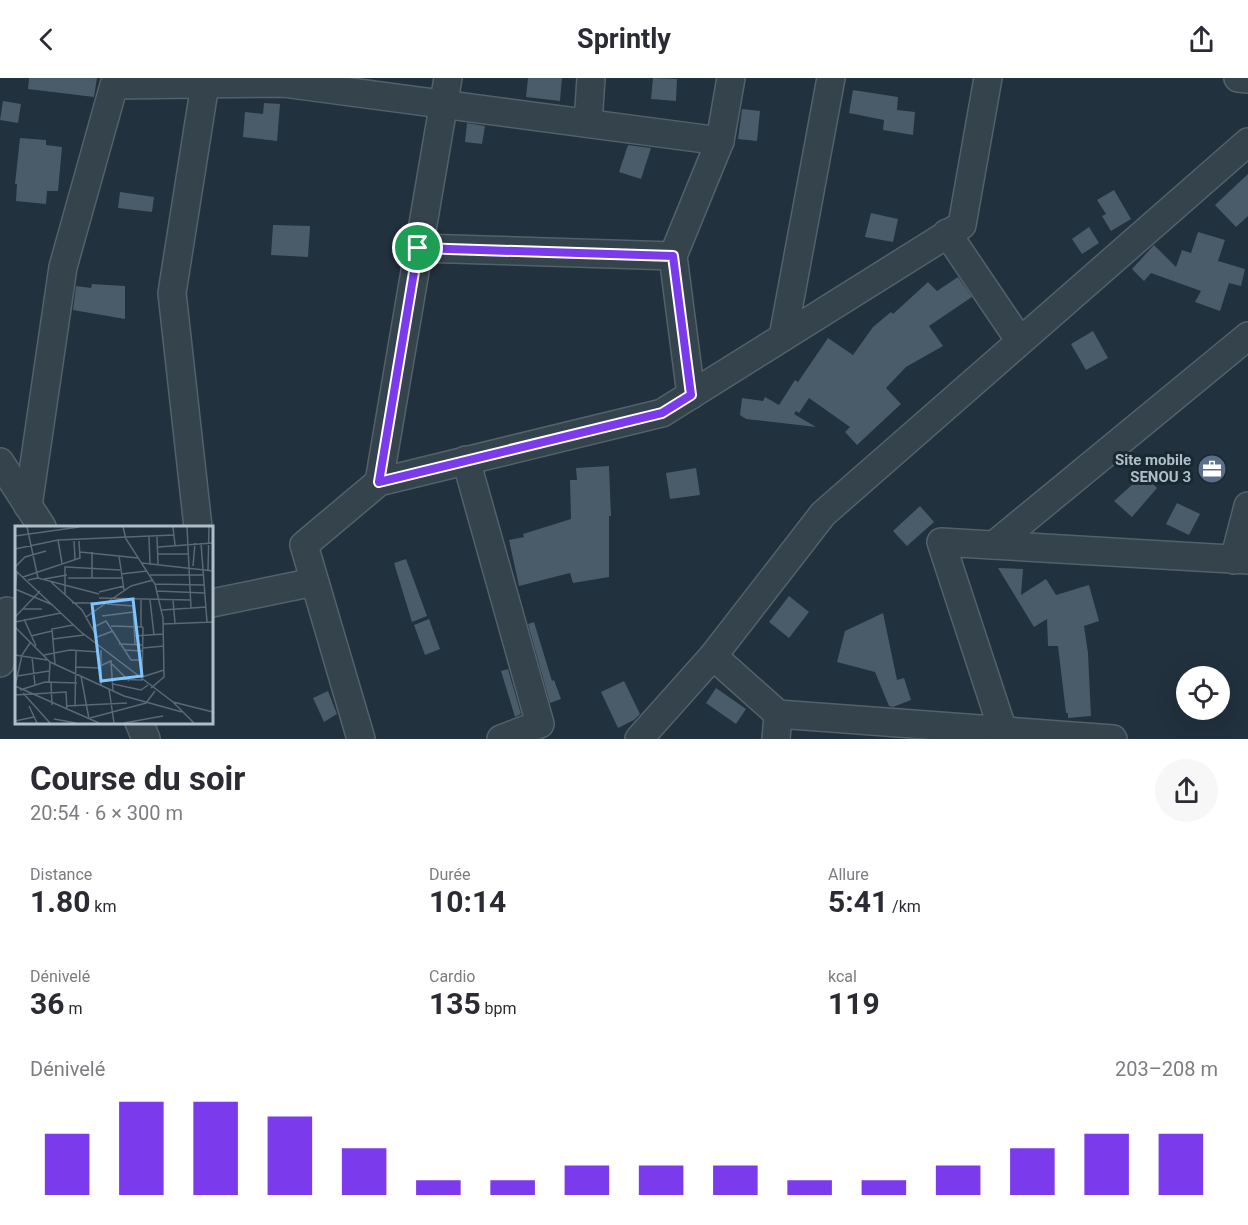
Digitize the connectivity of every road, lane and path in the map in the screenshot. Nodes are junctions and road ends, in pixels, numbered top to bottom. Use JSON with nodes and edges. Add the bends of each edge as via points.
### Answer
{"nodes":[{"id":1,"x":448,"y":78,"type":"edge"},
{"id":2,"x":591,"y":78,"type":"edge"},
{"id":3,"x":731,"y":78,"type":"edge"},
{"id":4,"x":831,"y":78,"type":"edge"},
{"id":5,"x":988,"y":78,"type":"edge"},
{"id":6,"x":1238,"y":78,"type":"edge"},
{"id":7,"x":1248,"y":80,"type":"edge"},
{"id":8,"x":205,"y":84,"type":"junction"},
{"id":9,"x":443,"y":104,"type":"junction"},
{"id":10,"x":588,"y":123,"type":"junction"},
{"id":11,"x":720,"y":141,"type":"junction"},
{"id":12,"x":1248,"y":142,"type":"edge"},
{"id":13,"x":947,"y":233,"type":"junction"},
{"id":14,"x":418,"y":248,"type":"junction"},
{"id":15,"x":673,"y":256,"type":"junction"},
{"id":16,"x":1248,"y":336,"type":"edge"},
{"id":17,"x":783,"y":337,"type":"junction"},
{"id":18,"x":1020,"y":341,"type":"junction"},
{"id":19,"x":691,"y":395,"type":"junction"},
{"id":20,"x":466,"y":460,"type":"junction"},
{"id":21,"x":0,"y":462,"type":"edge"},
{"id":22,"x":379,"y":482,"type":"junction"},
{"id":23,"x":1248,"y":506,"type":"edge"},
{"id":24,"x":35,"y":517,"type":"edge"},
{"id":25,"x":198,"y":526,"type":"edge"},
{"id":26,"x":994,"y":545,"type":"junction"},
{"id":27,"x":1241,"y":560,"type":"edge"},
{"id":28,"x":314,"y":582,"type":"junction"},
{"id":29,"x":213,"y":603,"type":"edge"},
{"id":30,"x":8,"y":610,"type":"edge"},
{"id":31,"x":713,"y":656,"type":"junction"},
{"id":32,"x":0,"y":663,"type":"edge"},
{"id":33,"x":139,"y":724,"type":"edge"},
{"id":34,"x":777,"y":726,"type":"edge"},
{"id":35,"x":1004,"y":731,"type":"junction"},
{"id":36,"x":1038,"y":736,"type":"edge"},
{"id":37,"x":146,"y":739,"type":"edge"},
{"id":38,"x":361,"y":739,"type":"edge"},
{"id":39,"x":501,"y":739,"type":"edge"},
{"id":40,"x":639,"y":739,"type":"edge"},
{"id":41,"x":1113,"y":739,"type":"edge"}],
"edges":[{"from":1,"to":9,"type":"street"},
{"from":2,"to":10,"type":"street"},
{"from":3,"to":11,"type":"street"},
{"from":4,"to":17,"type":"street"},
{"from":5,"to":13,"type":"street","via":[[962,225]]},
{"from":6,"to":7,"type":"street"},
{"from":8,"to":9,"type":"street","via":[[283,83]]},
{"from":8,"to":24,"type":"street","via":[[114,85],[63,267]]},
{"from":8,"to":25,"type":"street","via":[[172,293]]},
{"from":9,"to":10,"type":"street"},
{"from":9,"to":14,"type":"street"},
{"from":10,"to":11,"type":"street"},
{"from":11,"to":15,"type":"street"},
{"from":12,"to":18,"type":"street"},
{"from":13,"to":17,"type":"street"},
{"from":13,"to":18,"type":"street"},
{"from":14,"to":15,"type":"street"},
{"from":14,"to":22,"type":"street"},
{"from":15,"to":19,"type":"street"},
{"from":16,"to":26,"type":"street"},
{"from":17,"to":19,"type":"street"},
{"from":18,"to":31,"type":"street","via":[[823,514]]},
{"from":19,"to":20,"type":"street","via":[[662,413]]},
{"from":20,"to":22,"type":"street"},
{"from":20,"to":39,"type":"street","via":[[540,724]]},
{"from":21,"to":24,"type":"street"},
{"from":22,"to":28,"type":"street","via":[[304,545]]},
{"from":23,"to":27,"type":"street"},
{"from":26,"to":27,"type":"street"},
{"from":26,"to":35,"type":"street","via":[[942,542]]},
{"from":28,"to":29,"type":"street"},
{"from":28,"to":38,"type":"street"},
{"from":30,"to":32,"type":"street"},
{"from":31,"to":34,"type":"street"},
{"from":31,"to":40,"type":"street"},
{"from":33,"to":37,"type":"street"},
{"from":34,"to":35,"type":"street"},
{"from":35,"to":36,"type":"street"},
{"from":36,"to":41,"type":"street"}]}
